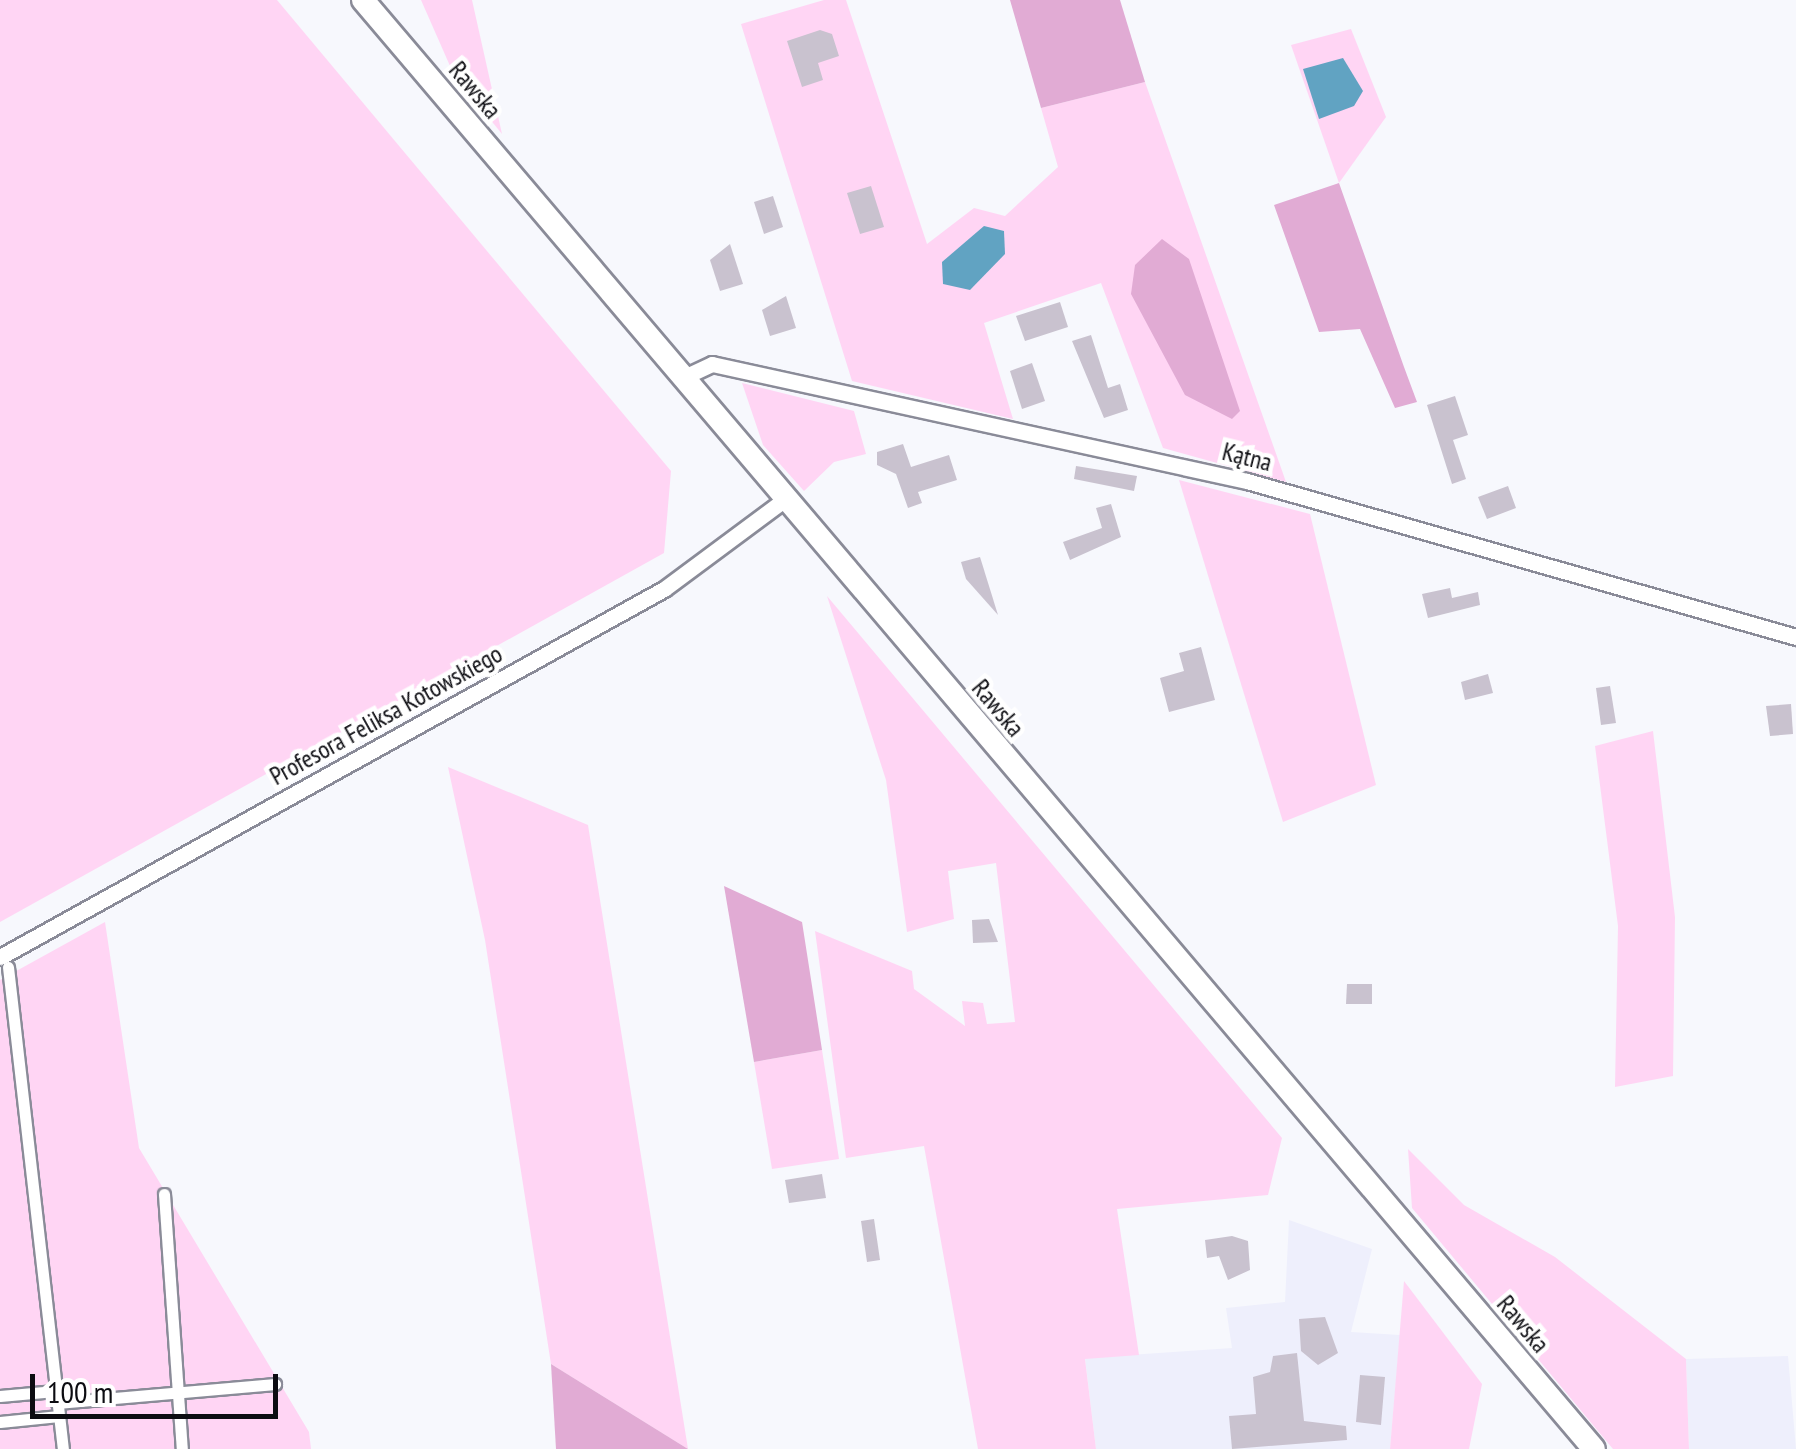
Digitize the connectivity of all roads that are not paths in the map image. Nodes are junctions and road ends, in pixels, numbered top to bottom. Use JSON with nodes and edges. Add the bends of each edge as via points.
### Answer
{"nodes":[{"id":1,"x":363,"y":0,"type":"edge"},
{"id":2,"x":682,"y":378,"type":"junction"},
{"id":3,"x":785,"y":499,"type":"junction"},
{"id":4,"x":1796,"y":637,"type":"edge"},
{"id":5,"x":4,"y":962,"type":"edge"},
{"id":6,"x":164,"y":1194,"type":"dead end"},
{"id":7,"x":275,"y":1384,"type":"dead end"},
{"id":8,"x":179,"y":1393,"type":"junction"},
{"id":9,"x":0,"y":1396,"type":"edge"},
{"id":10,"x":57,"y":1403,"type":"junction"},
{"id":11,"x":0,"y":1422,"type":"edge"},
{"id":12,"x":63,"y":1449,"type":"edge"},
{"id":13,"x":182,"y":1449,"type":"edge"},
{"id":14,"x":1594,"y":1449,"type":"edge"}],
"edges":[{"from":1,"to":2,"type":"main road","name":"Rawska"},
{"from":2,"to":3,"type":"main road","name":"Rawska"},
{"from":2,"to":4,"type":"street","name":"Kątna","via":[[712,364],[1247,481]]},
{"from":3,"to":5,"type":"street","name":"Profesora Feliksa Kotowskiego","via":[[664,589]]},
{"from":3,"to":14,"type":"main road","name":"Rawska"},
{"from":5,"to":10,"type":"street"},
{"from":6,"to":8,"type":"street"},
{"from":7,"to":8,"type":"street"},
{"from":8,"to":10,"type":"street"},
{"from":8,"to":13,"type":"street"},
{"from":9,"to":10,"type":"street"},
{"from":10,"to":11,"type":"street"},
{"from":10,"to":12,"type":"street"}]}
